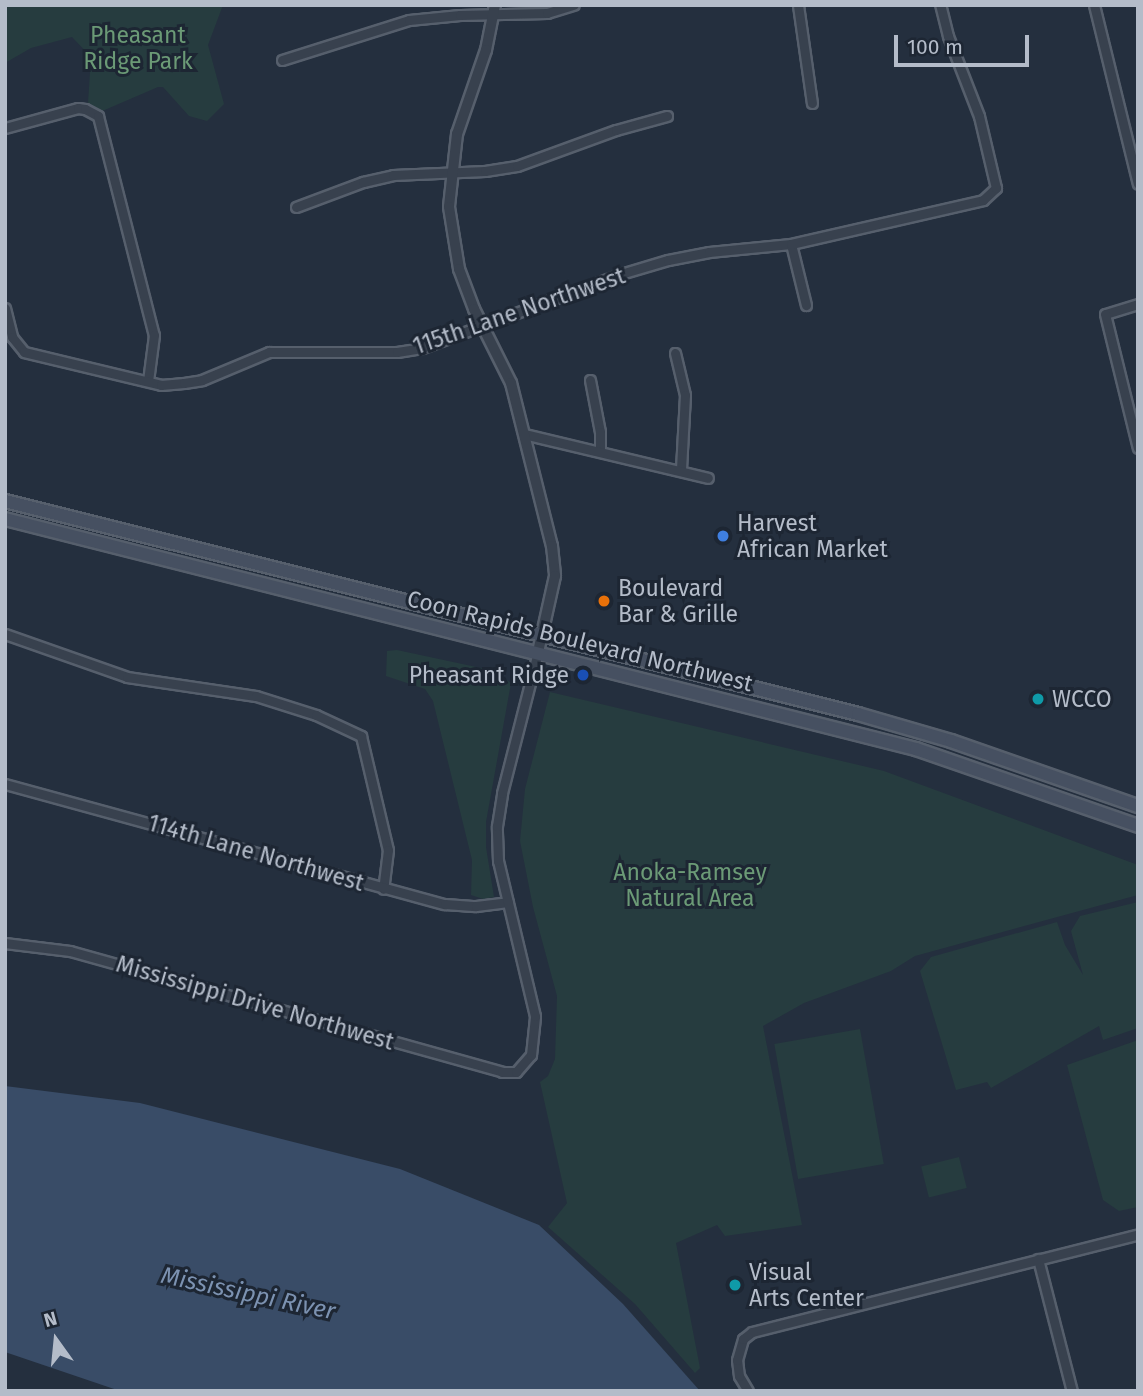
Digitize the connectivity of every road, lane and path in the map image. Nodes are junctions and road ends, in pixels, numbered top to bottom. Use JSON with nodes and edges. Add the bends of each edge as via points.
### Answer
{"nodes":[{"id":1,"x":575,"y":5,"type":"edge"},
{"id":2,"x":798,"y":5,"type":"edge"},
{"id":3,"x":940,"y":5,"type":"edge"},
{"id":4,"x":1094,"y":5,"type":"edge"},
{"id":5,"x":495,"y":10,"type":"edge"},
{"id":6,"x":282,"y":60,"type":"dead end"},
{"id":7,"x":812,"y":103,"type":"dead end"},
{"id":8,"x":667,"y":116,"type":"dead end"},
{"id":9,"x":5,"y":128,"type":"edge"},
{"id":10,"x":451,"y":172,"type":"junction"},
{"id":11,"x":1138,"y":184,"type":"edge"},
{"id":12,"x":296,"y":207,"type":"dead end"},
{"id":13,"x":791,"y":244,"type":"junction"},
{"id":14,"x":1138,"y":304,"type":"edge"},
{"id":15,"x":806,"y":305,"type":"dead end"},
{"id":16,"x":5,"y":308,"type":"edge"},
{"id":17,"x":483,"y":326,"type":"junction"},
{"id":18,"x":675,"y":353,"type":"dead end"},
{"id":19,"x":590,"y":380,"type":"dead end"},
{"id":20,"x":148,"y":381,"type":"junction"},
{"id":21,"x":524,"y":433,"type":"junction"},
{"id":22,"x":1138,"y":448,"type":"edge"},
{"id":23,"x":600,"y":451,"type":"junction"},
{"id":24,"x":681,"y":470,"type":"junction"},
{"id":25,"x":708,"y":478,"type":"dead end"},
{"id":26,"x":5,"y":501,"type":"edge"},
{"id":27,"x":5,"y":519,"type":"edge"},
{"id":28,"x":5,"y":634,"type":"edge"},
{"id":29,"x":542,"y":634,"type":"junction"},
{"id":30,"x":538,"y":652,"type":"junction"},
{"id":31,"x":5,"y":784,"type":"edge"},
{"id":32,"x":1138,"y":806,"type":"edge"},
{"id":33,"x":1138,"y":826,"type":"edge"},
{"id":34,"x":383,"y":889,"type":"junction"},
{"id":35,"x":508,"y":902,"type":"junction"},
{"id":36,"x":5,"y":943,"type":"edge"},
{"id":37,"x":1138,"y":1234,"type":"edge"},
{"id":38,"x":1038,"y":1259,"type":"junction"},
{"id":39,"x":748,"y":1391,"type":"edge"},
{"id":40,"x":1072,"y":1391,"type":"edge"}],
"edges":[{"from":1,"to":5,"type":"street","via":[[547,13]]},
{"from":2,"to":7,"type":"street"},
{"from":3,"to":13,"type":"street","name":"115th Lane Northwest","via":[[979,116],[996,188],[993,194]]},
{"from":4,"to":11,"type":"street"},
{"from":5,"to":6,"type":"street","via":[[387,24]]},
{"from":5,"to":10,"type":"street","via":[[459,127]]},
{"from":8,"to":10,"type":"street","via":[[517,166]]},
{"from":9,"to":20,"type":"street","via":[[78,108],[98,116],[154,335]]},
{"from":10,"to":12,"type":"street","via":[[378,178]]},
{"from":10,"to":17,"type":"street","via":[[449,207],[455,250],[464,285]]},
{"from":13,"to":15,"type":"street"},
{"from":13,"to":17,"type":"street","name":"115th Lane Northwest","via":[[668,260]]},
{"from":14,"to":22,"type":"street","via":[[1105,314]]},
{"from":16,"to":20,"type":"street","name":"115th Lane Northwest","via":[[12,337],[24,352]]},
{"from":17,"to":20,"type":"street","name":"115th Lane Northwest","via":[[443,342],[397,352],[270,352],[202,380],[161,385]]},
{"from":17,"to":21,"type":"street","via":[[508,376]]},
{"from":18,"to":24,"type":"street","via":[[685,396]]},
{"from":19,"to":23,"type":"street"},
{"from":21,"to":23,"type":"street"},
{"from":21,"to":29,"type":"street","via":[[554,558]]},
{"from":23,"to":24,"type":"street"},
{"from":24,"to":25,"type":"street"},
{"from":26,"to":29,"type":"main road","name":"Coon Rapids Boulevard Northwest"},
{"from":27,"to":30,"type":"main road","name":"Coon Rapids Boulevard Northwest"},
{"from":28,"to":34,"type":"street","via":[[127,677],[256,696],[316,715],[361,736],[388,850]]},
{"from":29,"to":30,"type":"street"},
{"from":29,"to":32,"type":"main road","name":"Coon Rapids Boulevard Northwest","via":[[924,733]]},
{"from":30,"to":33,"type":"main road","name":"Coon Rapids Boulevard Northwest","via":[[916,749]]},
{"from":30,"to":35,"type":"street","via":[[497,817],[498,861]]},
{"from":31,"to":34,"type":"street","name":"114th Lane Northwest"},
{"from":34,"to":35,"type":"street","name":"114th Lane Northwest","via":[[459,906]]},
{"from":35,"to":36,"type":"street","name":"Mississippi Drive Northwest","via":[[536,1027],[528,1062],[516,1072],[502,1072],[70,951]]},
{"from":37,"to":38,"type":"street"},
{"from":38,"to":39,"type":"street","via":[[752,1332],[743,1339],[737,1360]]},
{"from":38,"to":40,"type":"street"}]}
